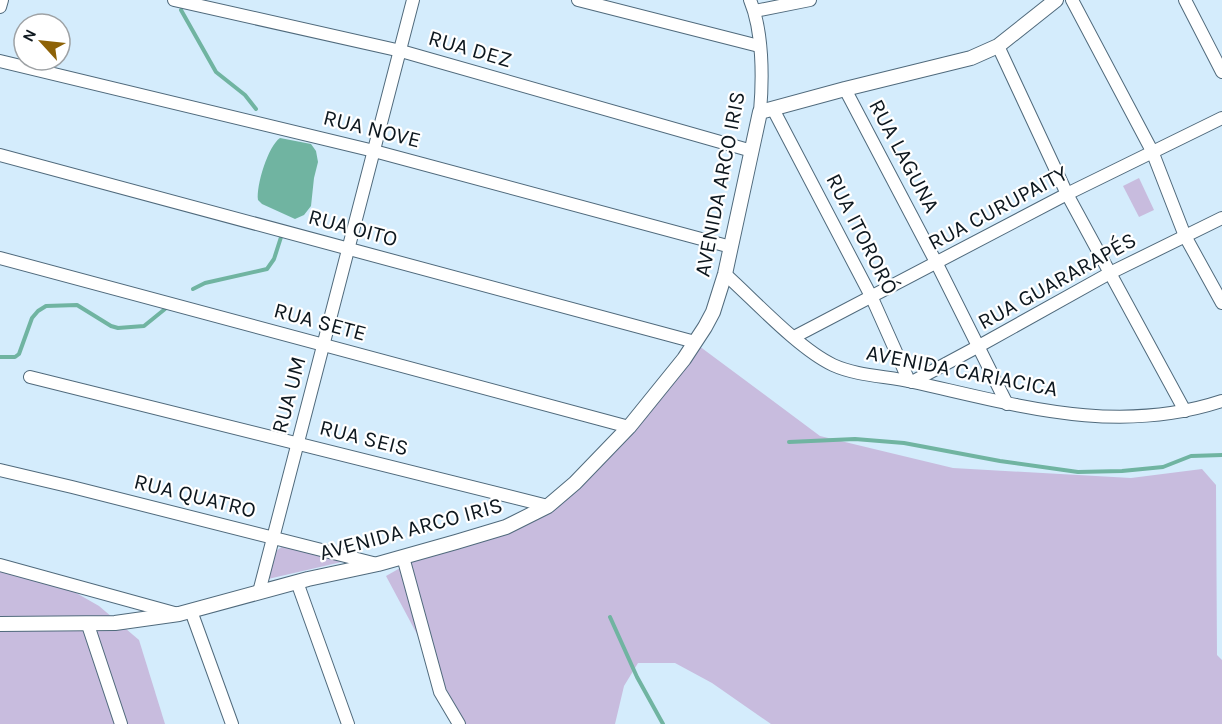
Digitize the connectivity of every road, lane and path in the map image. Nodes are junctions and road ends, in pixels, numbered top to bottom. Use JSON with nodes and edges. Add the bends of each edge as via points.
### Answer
{"nodes":[{"id":1,"x":2,"y":0,"type":"edge"},
{"id":2,"x":174,"y":0,"type":"edge"},
{"id":3,"x":413,"y":0,"type":"edge"},
{"id":4,"x":578,"y":0,"type":"edge"},
{"id":5,"x":810,"y":0,"type":"edge"},
{"id":6,"x":1056,"y":0,"type":"edge"},
{"id":7,"x":1072,"y":0,"type":"edge"},
{"id":8,"x":1185,"y":0,"type":"edge"},
{"id":9,"x":753,"y":6,"type":"edge"},
{"id":10,"x":0,"y":7,"type":"edge"},
{"id":11,"x":759,"y":46,"type":"junction"},
{"id":12,"x":998,"y":46,"type":"junction"},
{"id":13,"x":401,"y":51,"type":"junction"},
{"id":14,"x":0,"y":61,"type":"edge"},
{"id":15,"x":1222,"y":72,"type":"edge"},
{"id":16,"x":845,"y":89,"type":"junction"},
{"id":17,"x":767,"y":111,"type":"junction"},
{"id":18,"x":1222,"y":118,"type":"edge"},
{"id":19,"x":374,"y":151,"type":"junction"},
{"id":20,"x":752,"y":151,"type":"junction"},
{"id":21,"x":1152,"y":151,"type":"junction"},
{"id":22,"x":0,"y":155,"type":"edge"},
{"id":23,"x":1068,"y":194,"type":"junction"},
{"id":24,"x":1222,"y":218,"type":"edge"},
{"id":25,"x":1185,"y":236,"type":"junction"},
{"id":26,"x":731,"y":247,"type":"junction"},
{"id":27,"x":348,"y":249,"type":"junction"},
{"id":28,"x":0,"y":258,"type":"edge"},
{"id":29,"x":937,"y":264,"type":"junction"},
{"id":30,"x":1110,"y":273,"type":"junction"},
{"id":31,"x":725,"y":274,"type":"junction"},
{"id":32,"x":872,"y":298,"type":"junction"},
{"id":33,"x":1222,"y":303,"type":"edge"},
{"id":34,"x":794,"y":337,"type":"junction"},
{"id":35,"x":694,"y":342,"type":"junction"},
{"id":36,"x":324,"y":344,"type":"junction"},
{"id":37,"x":979,"y":346,"type":"junction"},
{"id":38,"x":30,"y":377,"type":"dead end"},
{"id":39,"x":910,"y":381,"type":"junction"},
{"id":40,"x":1222,"y":401,"type":"edge"},
{"id":41,"x":1007,"y":404,"type":"junction"},
{"id":42,"x":1185,"y":411,"type":"junction"},
{"id":43,"x":629,"y":427,"type":"junction"},
{"id":44,"x":298,"y":444,"type":"junction"},
{"id":45,"x":0,"y":470,"type":"edge"},
{"id":46,"x":548,"y":506,"type":"junction"},
{"id":47,"x":274,"y":537,"type":"junction"},
{"id":48,"x":403,"y":557,"type":"junction"},
{"id":49,"x":378,"y":564,"type":"junction"},
{"id":50,"x":0,"y":565,"type":"edge"},
{"id":51,"x":297,"y":582,"type":"junction"},
{"id":52,"x":260,"y":592,"type":"junction"},
{"id":53,"x":185,"y":612,"type":"junction"},
{"id":54,"x":0,"y":624,"type":"edge"},
{"id":55,"x":88,"y":625,"type":"junction"},
{"id":56,"x":121,"y":724,"type":"edge"},
{"id":57,"x":232,"y":724,"type":"edge"},
{"id":58,"x":348,"y":724,"type":"edge"},
{"id":59,"x":459,"y":724,"type":"edge"}],
"edges":[{"from":1,"to":10,"type":"street"},
{"from":2,"to":13,"type":"street","name":"RUA DEZ"},
{"from":3,"to":13,"type":"street","name":"RUA UM"},
{"from":4,"to":11,"type":"street"},
{"from":5,"to":9,"type":"street"},
{"from":6,"to":12,"type":"street"},
{"from":7,"to":21,"type":"street"},
{"from":8,"to":15,"type":"street"},
{"from":9,"to":11,"type":"street","name":"AVENIDA ARCO IRIS"},
{"from":11,"to":17,"type":"street","name":"AVENIDA ARCO IRIS"},
{"from":12,"to":16,"type":"street","via":[[971,58]]},
{"from":12,"to":23,"type":"street"},
{"from":13,"to":19,"type":"street","name":"RUA UM"},
{"from":13,"to":20,"type":"street","name":"RUA DEZ"},
{"from":14,"to":19,"type":"street","name":"RUA NOVE"},
{"from":16,"to":17,"type":"street"},
{"from":16,"to":29,"type":"street","name":"RUA LAGUNA"},
{"from":17,"to":20,"type":"street","name":"AVENIDA ARCO IRIS"},
{"from":17,"to":32,"type":"street","name":"RUA ITORORÓ"},
{"from":18,"to":21,"type":"street","name":"RUA CURUPAITY"},
{"from":19,"to":26,"type":"street","name":"RUA NOVE"},
{"from":19,"to":27,"type":"street","name":"RUA UM"},
{"from":20,"to":26,"type":"street","name":"AVENIDA ARCO IRIS"},
{"from":21,"to":23,"type":"street","name":"RUA CURUPAITY"},
{"from":21,"to":25,"type":"street"},
{"from":22,"to":27,"type":"street","name":"RUA OITO"},
{"from":23,"to":29,"type":"street","name":"RUA CURUPAITY"},
{"from":23,"to":30,"type":"street"},
{"from":24,"to":25,"type":"street","name":"RUA GUARARAPÉS"},
{"from":25,"to":30,"type":"street","name":"RUA GUARARAPÉS"},
{"from":25,"to":33,"type":"street"},
{"from":26,"to":31,"type":"street","name":"AVENIDA ARCO IRIS"},
{"from":27,"to":35,"type":"street","name":"RUA OITO"},
{"from":27,"to":36,"type":"street","name":"RUA UM"},
{"from":28,"to":36,"type":"street","name":"RUA SETE"},
{"from":29,"to":32,"type":"street","name":"RUA CURUPAITY"},
{"from":29,"to":37,"type":"street","name":"RUA LAGUNA"},
{"from":30,"to":37,"type":"street","name":"RUA GUARARAPÉS"},
{"from":30,"to":42,"type":"street"},
{"from":31,"to":34,"type":"street","name":"AVENIDA CARIACICA"},
{"from":31,"to":35,"type":"street","name":"AVENIDA ARCO IRIS","via":[[713,312]]},
{"from":32,"to":34,"type":"street","name":"RUA CURUPAITY"},
{"from":32,"to":39,"type":"street","name":"RUA ITORORÓ"},
{"from":34,"to":39,"type":"street","name":"AVENIDA CARIACICA","via":[[833,365]]},
{"from":35,"to":43,"type":"street","name":"AVENIDA ARCO IRIS"},
{"from":36,"to":43,"type":"street","name":"RUA SETE"},
{"from":36,"to":44,"type":"street","name":"RUA UM"},
{"from":37,"to":39,"type":"street","name":"RUA GUARARAPÉS"},
{"from":37,"to":41,"type":"street","name":"RUA LAGUNA"},
{"from":38,"to":44,"type":"street","name":"RUA SEIS"},
{"from":39,"to":41,"type":"street","name":"AVENIDA CARIACICA"},
{"from":40,"to":42,"type":"street","name":"AVENIDA CARIACICA"},
{"from":41,"to":42,"type":"street","name":"AVENIDA CARIACICA","via":[[1105,418]]},
{"from":43,"to":46,"type":"street","name":"AVENIDA ARCO IRIS"},
{"from":44,"to":46,"type":"street","name":"RUA SEIS"},
{"from":44,"to":47,"type":"street","name":"RUA UM"},
{"from":45,"to":47,"type":"street","name":"RUA QUATRO"},
{"from":46,"to":48,"type":"street","name":"AVENIDA ARCO IRIS","via":[[506,527]]},
{"from":47,"to":49,"type":"street","name":"RUA QUATRO"},
{"from":47,"to":52,"type":"street","name":"RUA UM"},
{"from":48,"to":49,"type":"street","name":"AVENIDA ARCO IRIS"},
{"from":48,"to":59,"type":"street","via":[[440,692]]},
{"from":49,"to":51,"type":"street","name":"AVENIDA ARCO IRIS"},
{"from":50,"to":53,"type":"street"},
{"from":51,"to":52,"type":"street","name":"AVENIDA ARCO IRIS"},
{"from":51,"to":58,"type":"street"},
{"from":52,"to":53,"type":"street","name":"AVENIDA ARCO IRIS"},
{"from":53,"to":55,"type":"street","name":"AVENIDA ARCO IRIS"},
{"from":53,"to":57,"type":"street"},
{"from":54,"to":55,"type":"street","name":"AVENIDA ARCO IRIS"},
{"from":55,"to":56,"type":"street"}]}
